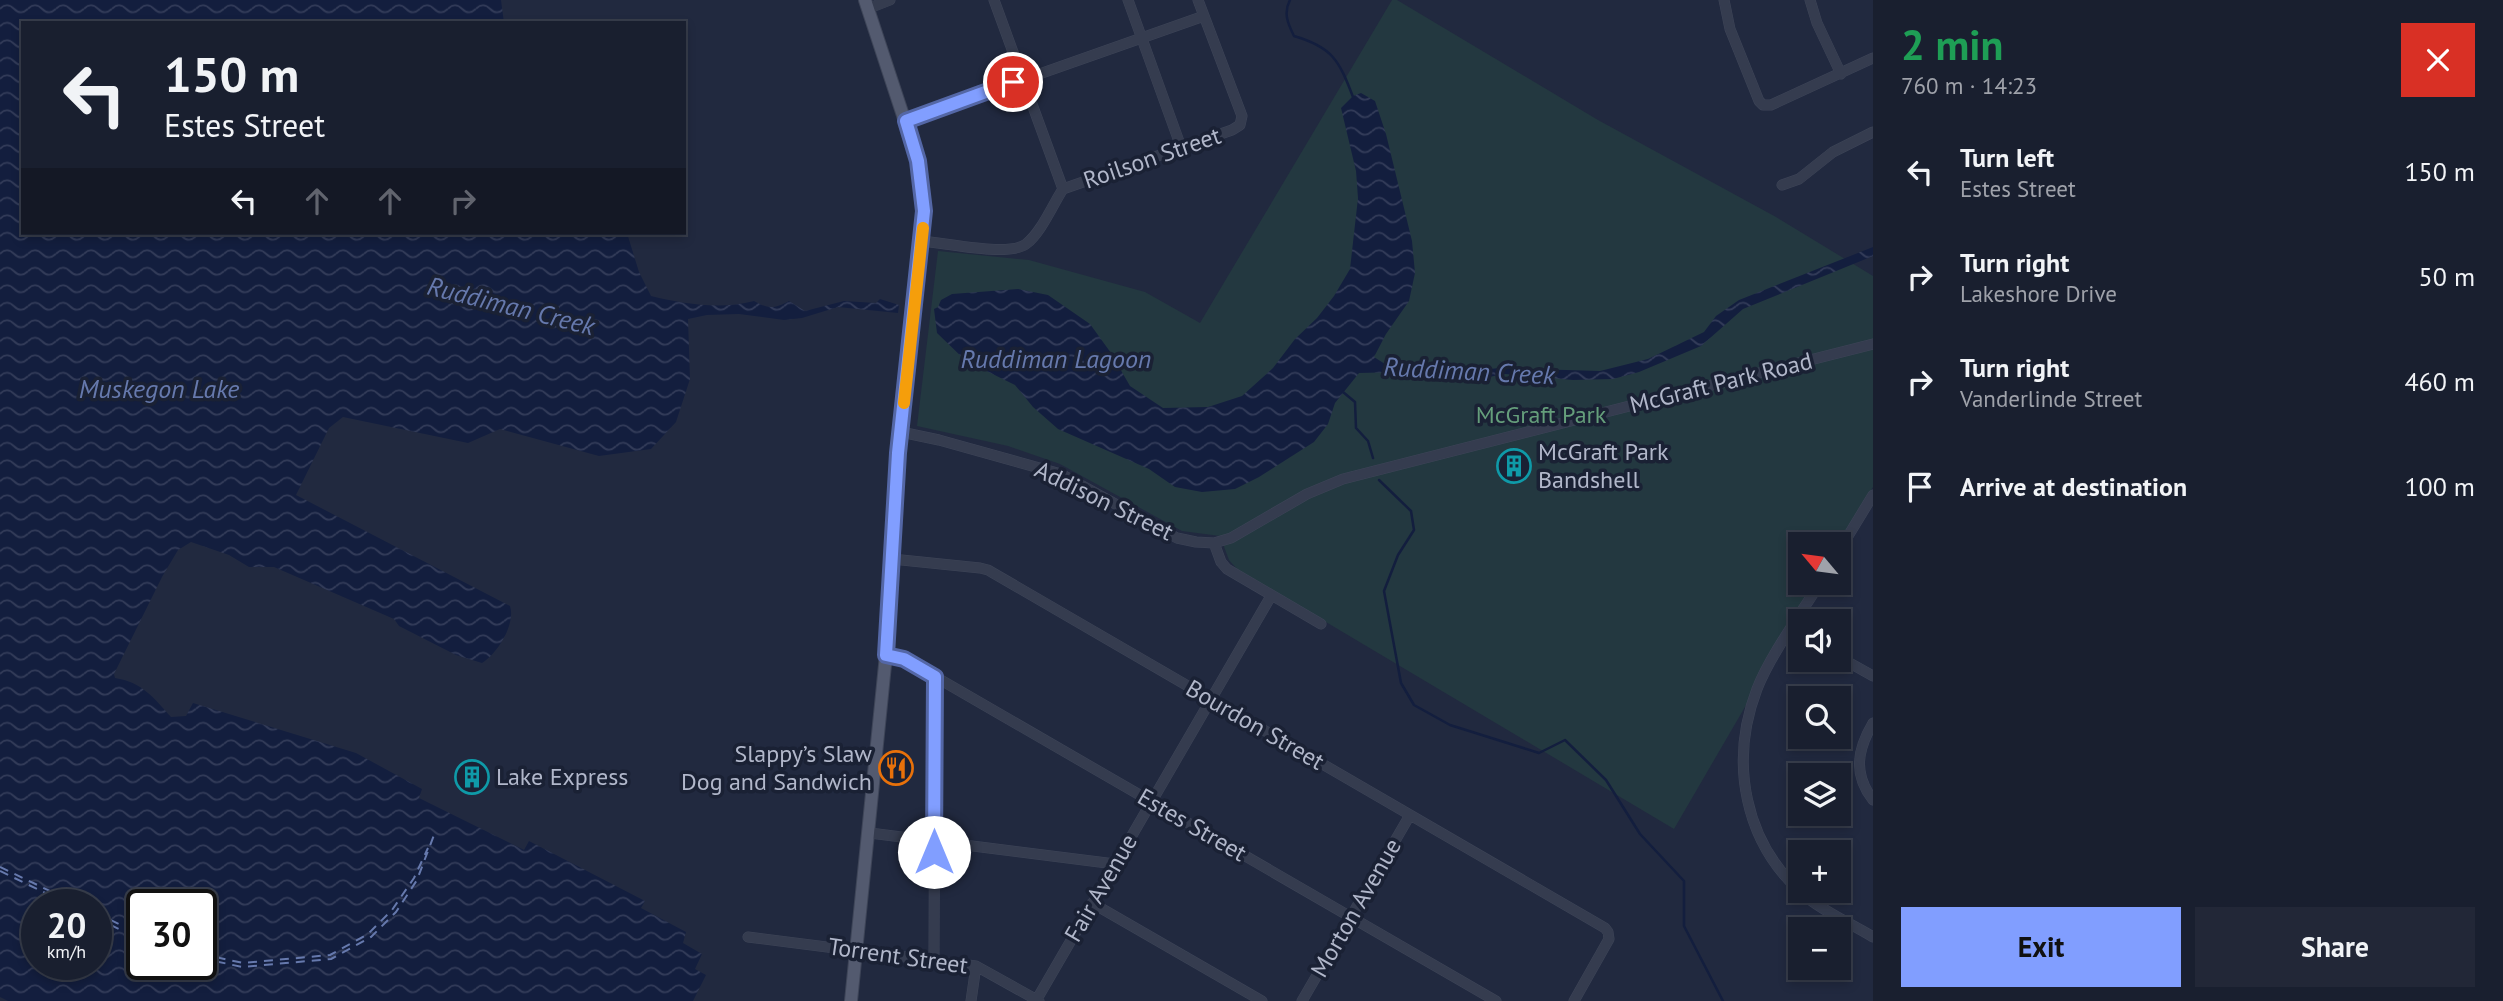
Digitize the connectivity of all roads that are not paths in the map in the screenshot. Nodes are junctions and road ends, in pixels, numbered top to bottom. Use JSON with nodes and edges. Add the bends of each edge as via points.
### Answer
{"nodes":[{"id":1,"x":890,"y":0,"type":"edge"},
{"id":2,"x":994,"y":0,"type":"edge"},
{"id":3,"x":1128,"y":0,"type":"edge"},
{"id":4,"x":1198,"y":0,"type":"edge"},
{"id":5,"x":1724,"y":0,"type":"edge"},
{"id":6,"x":1810,"y":0,"type":"edge"},
{"id":7,"x":866,"y":5,"type":"edge"},
{"id":8,"x":1204,"y":16,"type":"junction"},
{"id":9,"x":1141,"y":37,"type":"junction"},
{"id":10,"x":1873,"y":58,"type":"edge"},
{"id":11,"x":1841,"y":74,"type":"junction"},
{"id":12,"x":1023,"y":78,"type":"junction"},
{"id":13,"x":906,"y":121,"type":"junction"},
{"id":14,"x":1873,"y":132,"type":"edge"},
{"id":15,"x":1181,"y":147,"type":"junction"},
{"id":16,"x":1782,"y":185,"type":"dead end"},
{"id":17,"x":1063,"y":189,"type":"junction"},
{"id":18,"x":922,"y":241,"type":"junction"},
{"id":19,"x":1873,"y":344,"type":"edge"},
{"id":20,"x":901,"y":432,"type":"junction"},
{"id":21,"x":1873,"y":495,"type":"edge"},
{"id":22,"x":1851,"y":532,"type":"edge"},
{"id":23,"x":1214,"y":543,"type":"junction"},
{"id":24,"x":892,"y":559,"type":"junction"},
{"id":25,"x":1272,"y":596,"type":"junction"},
{"id":26,"x":1321,"y":624,"type":"dead end"},
{"id":27,"x":1788,"y":644,"type":"edge"},
{"id":28,"x":886,"y":655,"type":"junction"},
{"id":29,"x":1851,"y":664,"type":"edge"},
{"id":30,"x":1873,"y":676,"type":"edge"},
{"id":31,"x":935,"y":677,"type":"junction"},
{"id":32,"x":1211,"y":700,"type":"junction"},
{"id":33,"x":1873,"y":723,"type":"edge"},
{"id":34,"x":1873,"y":800,"type":"edge"},
{"id":35,"x":1152,"y":802,"type":"junction"},
{"id":36,"x":1410,"y":815,"type":"junction"},
{"id":37,"x":870,"y":833,"type":"junction"},
{"id":38,"x":933,"y":841,"type":"junction"},
{"id":39,"x":1115,"y":864,"type":"junction"},
{"id":40,"x":1092,"y":903,"type":"junction"},
{"id":41,"x":1351,"y":917,"type":"junction"},
{"id":42,"x":748,"y":937,"type":"dead end"},
{"id":43,"x":1873,"y":937,"type":"edge"},
{"id":44,"x":857,"y":950,"type":"junction"},
{"id":45,"x":934,"y":960,"type":"junction"},
{"id":46,"x":976,"y":966,"type":"junction"},
{"id":47,"x":1038,"y":1000,"type":"edge"},
{"id":48,"x":851,"y":1001,"type":"edge"},
{"id":49,"x":971,"y":1001,"type":"edge"},
{"id":50,"x":1262,"y":1001,"type":"edge"},
{"id":51,"x":1302,"y":1001,"type":"edge"},
{"id":52,"x":1496,"y":1001,"type":"edge"},
{"id":53,"x":1574,"y":1001,"type":"edge"}],
"edges":[{"from":1,"to":7,"type":"street"},
{"from":2,"to":12,"type":"street"},
{"from":3,"to":9,"type":"street"},
{"from":4,"to":8,"type":"street"},
{"from":5,"to":11,"type":"street","via":[[1730,29],[1763,104],[1771,105]]},
{"from":6,"to":11,"type":"street"},
{"from":7,"to":13,"type":"main road"},
{"from":8,"to":9,"type":"street"},
{"from":8,"to":15,"type":"street","name":"Roilson Street","via":[[1242,116],[1240,125],[1232,130]]},
{"from":9,"to":12,"type":"street"},
{"from":9,"to":15,"type":"street"},
{"from":10,"to":11,"type":"street"},
{"from":12,"to":13,"type":"street"},
{"from":12,"to":17,"type":"street"},
{"from":13,"to":18,"type":"main road","via":[[923,185]]},
{"from":14,"to":16,"type":"street"},
{"from":15,"to":17,"type":"street","name":"Roilson Street"},
{"from":17,"to":18,"type":"street","via":[[1030,240],[1014,249]]},
{"from":18,"to":20,"type":"main road"},
{"from":19,"to":23,"type":"street","name":"McGraft Park Road","via":[[1343,479],[1307,494],[1245,532]]},
{"from":20,"to":23,"type":"street","name":"Addison Street","via":[[1037,465],[1177,538]]},
{"from":20,"to":24,"type":"main road"},
{"from":21,"to":22,"type":"street"},
{"from":23,"to":25,"type":"street","via":[[1223,565]]},
{"from":24,"to":28,"type":"main road"},
{"from":24,"to":32,"type":"street","name":"Bourdon Street","via":[[988,570]]},
{"from":25,"to":26,"type":"street"},
{"from":25,"to":32,"type":"street","name":"Fair Avenue"},
{"from":27,"to":43,"type":"street","via":[[1758,688],[1752,707],[1743,754],[1753,821],[1777,866],[1806,896]]},
{"from":28,"to":31,"type":"street","name":"Estes Street","via":[[904,659]]},
{"from":28,"to":37,"type":"main road"},
{"from":29,"to":30,"type":"street"},
{"from":31,"to":35,"type":"street","name":"Estes Street"},
{"from":31,"to":38,"type":"street"},
{"from":32,"to":35,"type":"street","name":"Fair Avenue"},
{"from":32,"to":36,"type":"street","name":"Bourdon Street"},
{"from":33,"to":34,"type":"street","via":[[1858,759],[1861,780]]},
{"from":35,"to":39,"type":"street","name":"Fair Avenue"},
{"from":35,"to":41,"type":"street","name":"Estes Street"},
{"from":36,"to":41,"type":"street","name":"Morton Avenue"},
{"from":36,"to":53,"type":"street","name":"Bourdon Street","via":[[1605,928],[1609,939]]},
{"from":37,"to":38,"type":"street"},
{"from":37,"to":44,"type":"main road"},
{"from":38,"to":39,"type":"street"},
{"from":38,"to":45,"type":"street"},
{"from":39,"to":40,"type":"street","name":"Fair Avenue"},
{"from":40,"to":47,"type":"street","name":"Fair Avenue"},
{"from":40,"to":50,"type":"street"},
{"from":41,"to":51,"type":"street","name":"Morton Avenue"},
{"from":41,"to":52,"type":"street","name":"Estes Street"},
{"from":42,"to":44,"type":"street","name":"Torrent Street"},
{"from":44,"to":45,"type":"street","name":"Torrent Street"},
{"from":44,"to":48,"type":"main road"},
{"from":45,"to":46,"type":"street","name":"Torrent Street"},
{"from":46,"to":47,"type":"street","name":"Torrent Street"},
{"from":46,"to":49,"type":"street"}]}
